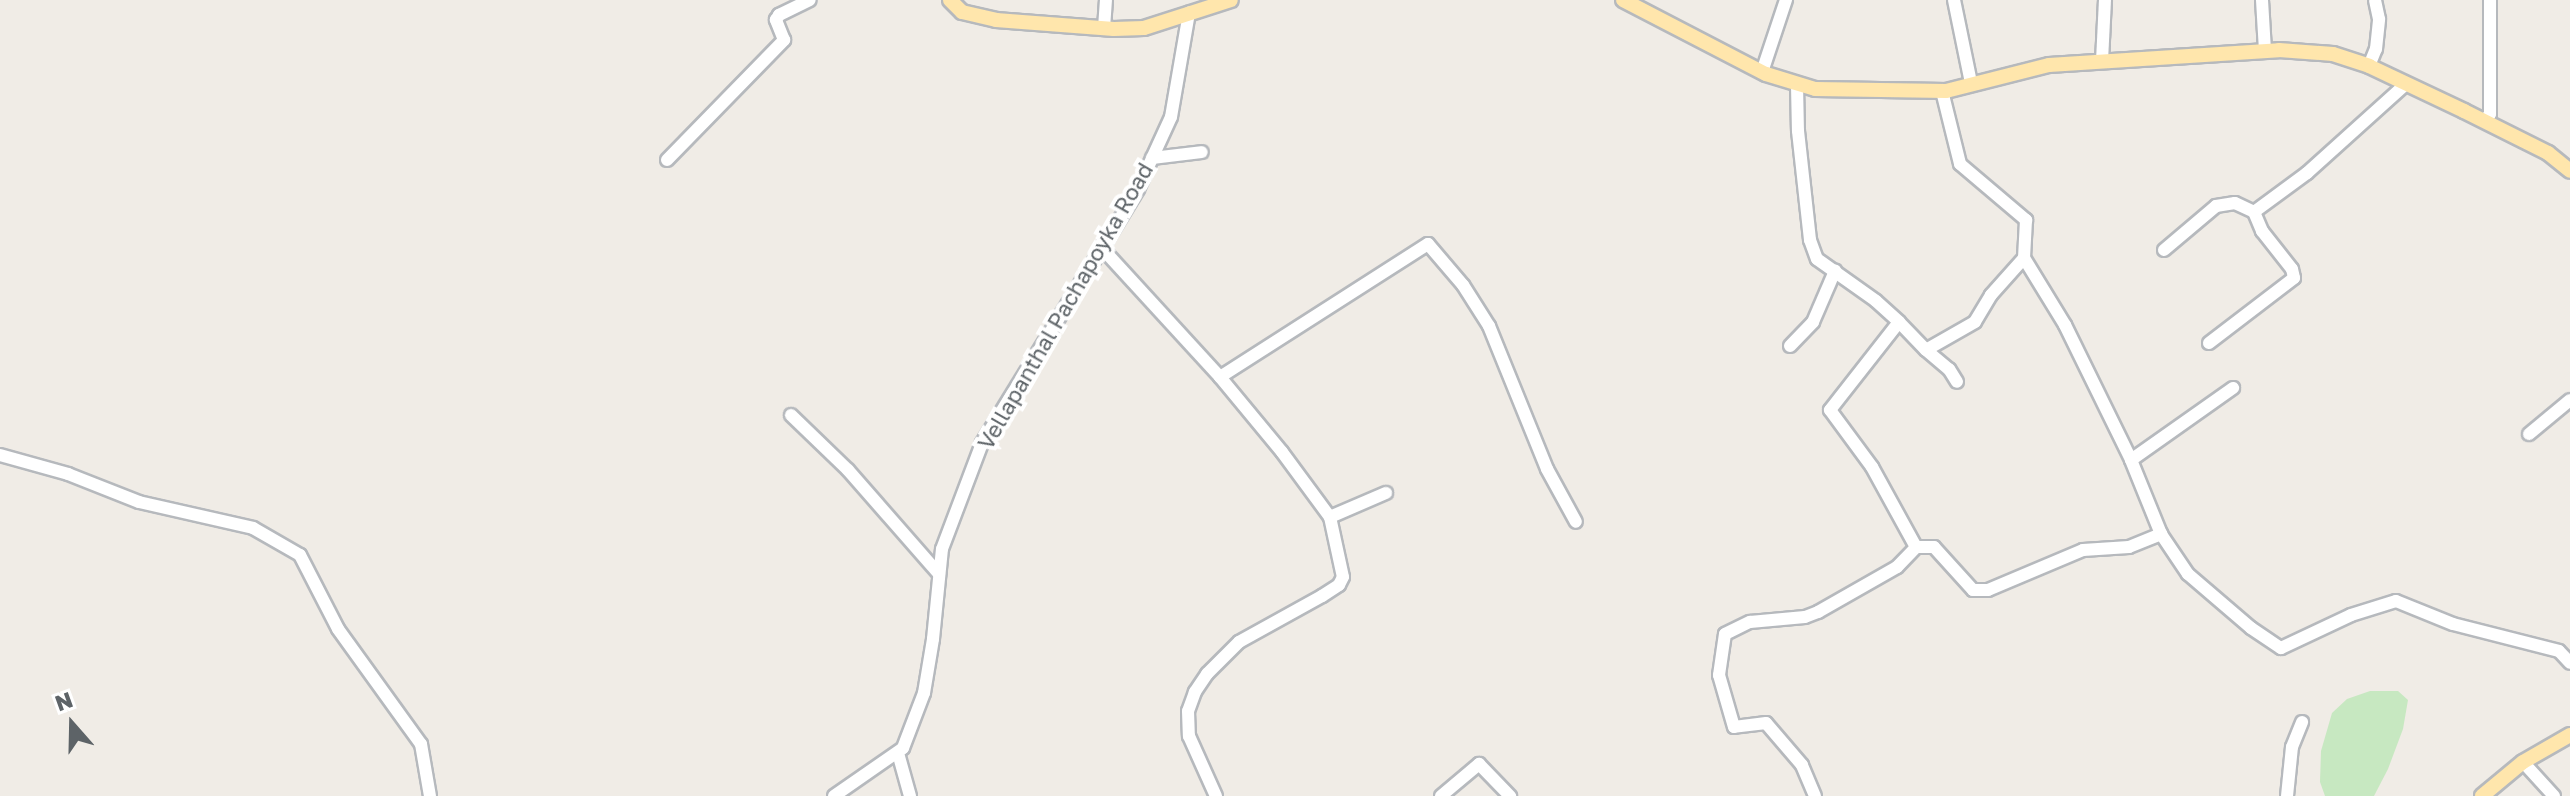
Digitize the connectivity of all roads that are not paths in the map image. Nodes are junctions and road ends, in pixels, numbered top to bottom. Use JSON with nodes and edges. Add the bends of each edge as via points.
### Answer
{"nodes":[{"id":1,"x":810,"y":0,"type":"edge"},
{"id":2,"x":950,"y":0,"type":"edge"},
{"id":3,"x":1106,"y":0,"type":"edge"},
{"id":4,"x":1231,"y":0,"type":"edge"},
{"id":5,"x":1623,"y":0,"type":"edge"},
{"id":6,"x":1786,"y":0,"type":"edge"},
{"id":7,"x":1954,"y":0,"type":"edge"},
{"id":8,"x":2105,"y":0,"type":"edge"},
{"id":9,"x":2262,"y":0,"type":"edge"},
{"id":10,"x":2375,"y":0,"type":"edge"},
{"id":11,"x":2490,"y":0,"type":"edge"},
{"id":12,"x":1209,"y":3,"type":"edge"},
{"id":13,"x":1189,"y":13,"type":"junction"},
{"id":14,"x":1104,"y":28,"type":"junction"},
{"id":15,"x":2265,"y":51,"type":"junction"},
{"id":16,"x":2102,"y":61,"type":"junction"},
{"id":17,"x":2369,"y":66,"type":"junction"},
{"id":18,"x":1762,"y":72,"type":"junction"},
{"id":19,"x":1971,"y":83,"type":"junction"},
{"id":20,"x":2406,"y":84,"type":"junction"},
{"id":21,"x":1797,"y":85,"type":"junction"},
{"id":22,"x":1942,"y":91,"type":"junction"},
{"id":23,"x":2484,"y":121,"type":"junction"},
{"id":24,"x":1202,"y":152,"type":"dead end"},
{"id":25,"x":1152,"y":158,"type":"junction"},
{"id":26,"x":667,"y":160,"type":"dead end"},
{"id":27,"x":2570,"y":171,"type":"edge"},
{"id":28,"x":2254,"y":212,"type":"junction"},
{"id":29,"x":1101,"y":247,"type":"junction"},
{"id":30,"x":2164,"y":250,"type":"dead end"},
{"id":31,"x":2024,"y":258,"type":"junction"},
{"id":32,"x":1835,"y":271,"type":"junction"},
{"id":33,"x":1899,"y":322,"type":"junction"},
{"id":34,"x":2209,"y":343,"type":"dead end"},
{"id":35,"x":1790,"y":346,"type":"dead end"},
{"id":36,"x":1926,"y":350,"type":"junction"},
{"id":37,"x":1220,"y":377,"type":"junction"},
{"id":38,"x":1957,"y":382,"type":"dead end"},
{"id":39,"x":2233,"y":388,"type":"dead end"},
{"id":40,"x":2570,"y":400,"type":"edge"},
{"id":41,"x":791,"y":415,"type":"dead end"},
{"id":42,"x":2529,"y":434,"type":"dead end"},
{"id":43,"x":0,"y":455,"type":"edge"},
{"id":44,"x":2131,"y":460,"type":"junction"},
{"id":45,"x":1386,"y":493,"type":"dead end"},
{"id":46,"x":1330,"y":517,"type":"junction"},
{"id":47,"x":1576,"y":522,"type":"dead end"},
{"id":48,"x":2161,"y":534,"type":"junction"},
{"id":49,"x":1916,"y":547,"type":"junction"},
{"id":50,"x":939,"y":574,"type":"junction"},
{"id":51,"x":2570,"y":663,"type":"edge"},
{"id":52,"x":2302,"y":722,"type":"dead end"},
{"id":53,"x":2570,"y":735,"type":"edge"},
{"id":54,"x":898,"y":753,"type":"junction"},
{"id":55,"x":2523,"y":762,"type":"junction"},
{"id":56,"x":430,"y":796,"type":"edge"},
{"id":57,"x":834,"y":796,"type":"edge"},
{"id":58,"x":910,"y":796,"type":"edge"},
{"id":59,"x":1216,"y":796,"type":"edge"},
{"id":60,"x":1441,"y":796,"type":"edge"},
{"id":61,"x":1510,"y":796,"type":"edge"},
{"id":62,"x":1815,"y":796,"type":"edge"},
{"id":63,"x":2287,"y":796,"type":"edge"},
{"id":64,"x":2482,"y":796,"type":"edge"},
{"id":65,"x":2554,"y":796,"type":"edge"}],
"edges":[{"from":1,"to":26,"type":"street","via":[[779,15],[784,40]]},
{"from":2,"to":14,"type":"main road","via":[[962,12],[996,20]]},
{"from":3,"to":14,"type":"street"},
{"from":4,"to":12,"type":"main road"},
{"from":5,"to":18,"type":"main road"},
{"from":6,"to":18,"type":"street"},
{"from":7,"to":19,"type":"street"},
{"from":8,"to":16,"type":"street"},
{"from":9,"to":15,"type":"street"},
{"from":10,"to":17,"type":"street","via":[[2379,19]]},
{"from":11,"to":23,"type":"street","via":[[2490,114]]},
{"from":12,"to":13,"type":"main road"},
{"from":13,"to":14,"type":"main road","via":[[1144,28]]},
{"from":13,"to":25,"type":"street","name":"Vellapanthal Pachapoyka Road","via":[[1171,117]]},
{"from":15,"to":16,"type":"main road"},
{"from":15,"to":17,"type":"main road","via":[[2333,54]]},
{"from":16,"to":19,"type":"main road","via":[[2049,65]]},
{"from":17,"to":20,"type":"main road"},
{"from":18,"to":21,"type":"main road"},
{"from":19,"to":22,"type":"main road"},
{"from":20,"to":23,"type":"main road"},
{"from":20,"to":28,"type":"street","via":[[2307,173]]},
{"from":21,"to":22,"type":"main road"},
{"from":21,"to":32,"type":"street","via":[[1810,240],[1817,259]]},
{"from":22,"to":31,"type":"street","via":[[1960,164],[2026,220]]},
{"from":23,"to":27,"type":"main road","via":[[2548,153]]},
{"from":24,"to":25,"type":"street"},
{"from":25,"to":29,"type":"street","name":"Vellapanthal Pachapoyka Road"},
{"from":28,"to":30,"type":"street","via":[[2235,203],[2216,206]]},
{"from":28,"to":34,"type":"street","via":[[2294,278]]},
{"from":29,"to":37,"type":"street"},
{"from":29,"to":50,"type":"street","name":"Vellapanthal Pachapoyka Road","via":[[982,443],[942,549]]},
{"from":31,"to":36,"type":"street","via":[[1975,322]]},
{"from":31,"to":44,"type":"street","via":[[2065,325]]},
{"from":32,"to":33,"type":"street"},
{"from":32,"to":35,"type":"street","via":[[1813,322]]},
{"from":33,"to":36,"type":"street"},
{"from":33,"to":49,"type":"street","via":[[1830,410],[1872,467]]},
{"from":36,"to":38,"type":"street"},
{"from":37,"to":46,"type":"street"},
{"from":37,"to":47,"type":"street","via":[[1428,244],[1489,326],[1547,469]]},
{"from":39,"to":44,"type":"street"},
{"from":40,"to":42,"type":"street"},
{"from":41,"to":50,"type":"street","via":[[848,470]]},
{"from":43,"to":56,"type":"street","via":[[139,502],[253,528],[300,555],[338,629],[421,744]]},
{"from":44,"to":48,"type":"street"},
{"from":45,"to":46,"type":"street"},
{"from":46,"to":59,"type":"street","via":[[1343,577],[1339,585],[1239,642],[1195,692],[1188,711],[1189,736]]},
{"from":48,"to":49,"type":"street","via":[[2129,547],[2083,550],[1988,590],[1973,590],[1934,547]]},
{"from":48,"to":51,"type":"street","via":[[2188,574],[2281,648],[2351,615],[2396,601],[2453,624],[2559,651]]},
{"from":49,"to":62,"type":"street","via":[[1897,567],[1818,612],[1750,622],[1725,634],[1719,675],[1734,727],[1766,723],[1802,765]]},
{"from":50,"to":54,"type":"street","name":"Vellapanthal Pachapoyka Road","via":[[924,693]]},
{"from":52,"to":63,"type":"street","via":[[2292,747]]},
{"from":53,"to":55,"type":"main road"},
{"from":54,"to":57,"type":"street"},
{"from":54,"to":58,"type":"street"},
{"from":55,"to":64,"type":"main road"},
{"from":55,"to":65,"type":"street"},
{"from":60,"to":61,"type":"street","via":[[1479,764]]}]}
